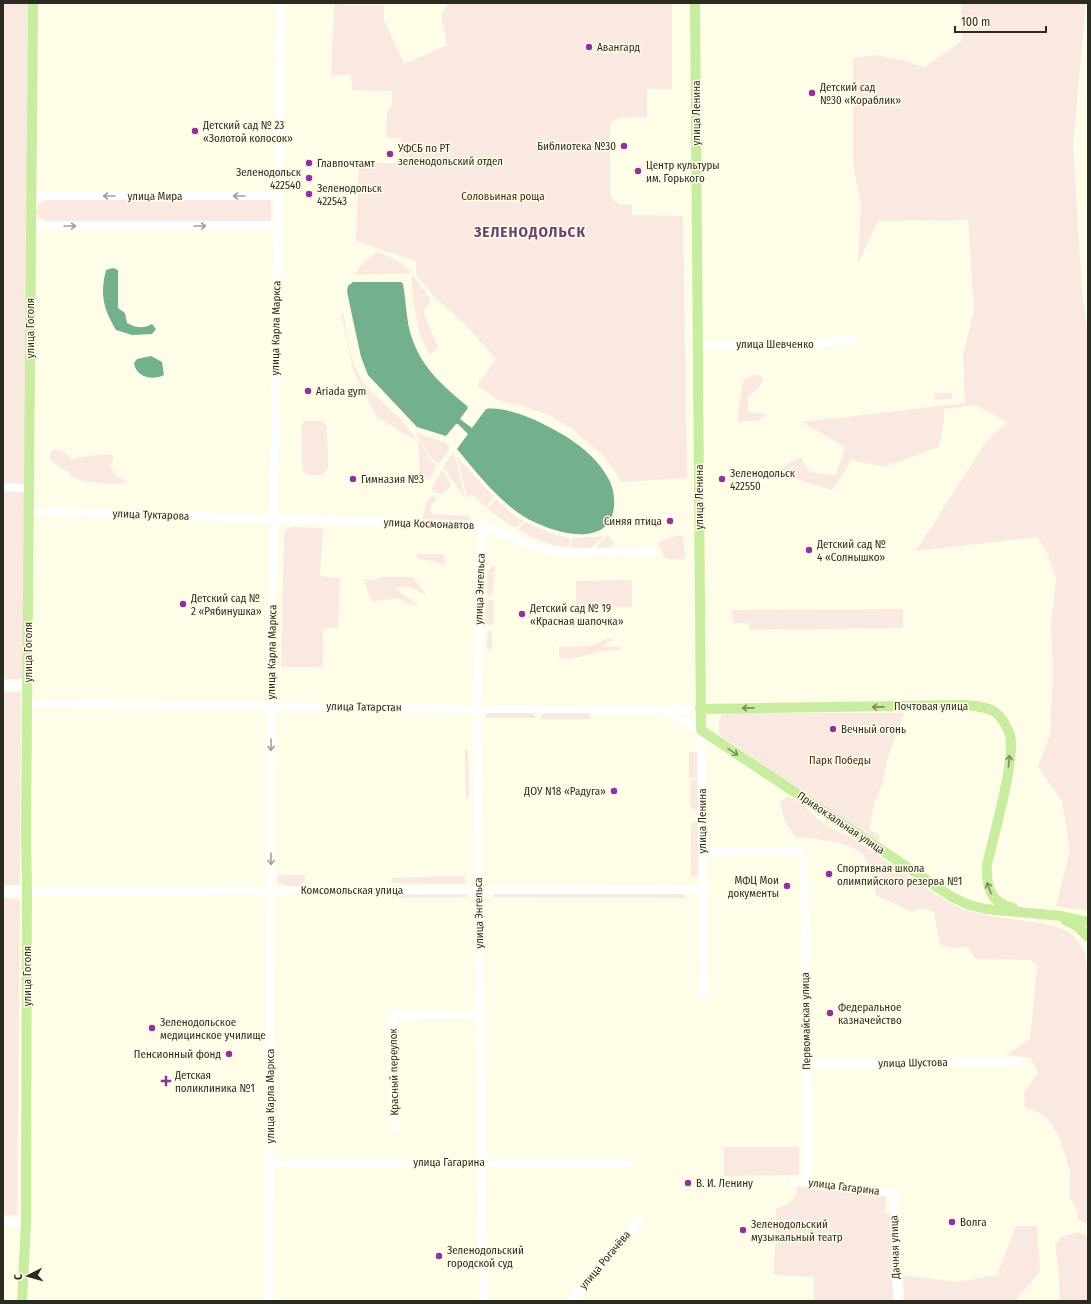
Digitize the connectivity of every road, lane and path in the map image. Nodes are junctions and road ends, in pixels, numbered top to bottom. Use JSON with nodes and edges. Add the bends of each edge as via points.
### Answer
{"nodes":[{"id":1,"x":33,"y":3,"type":"edge"},
{"id":2,"x":281,"y":3,"type":"edge"},
{"id":3,"x":695,"y":3,"type":"edge"},
{"id":4,"x":31,"y":196,"type":"junction"},
{"id":5,"x":278,"y":196,"type":"junction"},
{"id":6,"x":278,"y":225,"type":"junction"},
{"id":7,"x":31,"y":226,"type":"junction"},
{"id":8,"x":852,"y":340,"type":"dead end"},
{"id":9,"x":698,"y":345,"type":"junction"},
{"id":10,"x":3,"y":487,"type":"edge"},
{"id":11,"x":29,"y":488,"type":"junction"},
{"id":12,"x":29,"y":511,"type":"junction"},
{"id":13,"x":274,"y":519,"type":"junction"},
{"id":14,"x":482,"y":525,"type":"junction"},
{"id":15,"x":652,"y":552,"type":"dead end"},
{"id":16,"x":3,"y":686,"type":"edge"},
{"id":17,"x":27,"y":686,"type":"junction"},
{"id":18,"x":27,"y":703,"type":"junction"},
{"id":19,"x":271,"y":706,"type":"junction"},
{"id":20,"x":477,"y":709,"type":"junction"},
{"id":21,"x":659,"y":709,"type":"junction"},
{"id":22,"x":700,"y":709,"type":"junction"},
{"id":23,"x":701,"y":730,"type":"junction"},
{"id":24,"x":702,"y":852,"type":"junction"},
{"id":25,"x":478,"y":889,"type":"junction"},
{"id":26,"x":702,"y":890,"type":"junction"},
{"id":27,"x":3,"y":891,"type":"edge"},
{"id":28,"x":28,"y":891,"type":"junction"},
{"id":29,"x":271,"y":891,"type":"junction"},
{"id":30,"x":1032,"y":913,"type":"junction"},
{"id":31,"x":1052,"y":915,"type":"junction"},
{"id":32,"x":1088,"y":922,"type":"edge"},
{"id":33,"x":1088,"y":937,"type":"edge"},
{"id":34,"x":704,"y":992,"type":"dead end"},
{"id":35,"x":481,"y":1014,"type":"junction"},
{"id":36,"x":1019,"y":1061,"type":"dead end"},
{"id":37,"x":806,"y":1064,"type":"junction"},
{"id":38,"x":395,"y":1129,"type":"dead end"},
{"id":39,"x":482,"y":1162,"type":"junction"},
{"id":40,"x":270,"y":1163,"type":"junction"},
{"id":41,"x":629,"y":1163,"type":"dead end"},
{"id":42,"x":795,"y":1182,"type":"dead end"},
{"id":43,"x":808,"y":1182,"type":"junction"},
{"id":44,"x":894,"y":1193,"type":"joint"},
{"id":45,"x":639,"y":1220,"type":"dead end"},
{"id":46,"x":3,"y":1222,"type":"edge"},
{"id":47,"x":26,"y":1222,"type":"junction"},
{"id":48,"x":573,"y":1300,"type":"edge"},
{"id":49,"x":22,"y":1301,"type":"edge"},
{"id":50,"x":269,"y":1301,"type":"edge"},
{"id":51,"x":482,"y":1301,"type":"edge"},
{"id":52,"x":897,"y":1301,"type":"edge"}],
"edges":[{"from":1,"to":4,"type":"main road","name":"улица Гоголя"},
{"from":2,"to":5,"type":"street","name":"улица Карла Маркса"},
{"from":3,"to":9,"type":"main road","name":"улица Ленина"},
{"from":5,"to":4,"type":"street","name":"улица Мира","one_way":true},
{"from":4,"to":7,"type":"main road","name":"улица Гоголя"},
{"from":5,"to":6,"type":"street","name":"улица Карла Маркса"},
{"from":7,"to":6,"type":"street","one_way":true},
{"from":6,"to":13,"type":"street","name":"улица Карла Маркса"},
{"from":7,"to":11,"type":"main road","name":"улица Гоголя"},
{"from":8,"to":9,"type":"street","name":"улица Шевченко","via":[[817,344]]},
{"from":9,"to":22,"type":"main road","name":"улица Ленина"},
{"from":10,"to":11,"type":"street"},
{"from":11,"to":12,"type":"main road","name":"улица Гоголя"},
{"from":12,"to":13,"type":"street","name":"улица Туктарова"},
{"from":12,"to":17,"type":"main road","name":"улица Гоголя"},
{"from":13,"to":14,"type":"street","name":"улица Космонавтов"},
{"from":13,"to":19,"type":"street","name":"улица Карла Маркса"},
{"from":14,"to":15,"type":"street","name":"улица Космонавтов","via":[[546,550],[566,553]]},
{"from":14,"to":20,"type":"street","name":"улица Энгельса"},
{"from":16,"to":17,"type":"street"},
{"from":17,"to":18,"type":"main road","name":"улица Гоголя"},
{"from":18,"to":19,"type":"street","name":"улица Татарстан"},
{"from":18,"to":28,"type":"main road","name":"улица Гоголя"},
{"from":19,"to":20,"type":"street","name":"улица Татарстан"},
{"from":19,"to":29,"type":"street","name":"улица Карла Маркса","one_way":true},
{"from":20,"to":21,"type":"street","name":"улица Татарстан"},
{"from":20,"to":25,"type":"street","name":"улица Энгельса"},
{"from":21,"to":22,"type":"street","name":"улица Татарстан"},
{"from":21,"to":23,"type":"street"},
{"from":22,"to":23,"type":"main road","name":"улица Ленина"},
{"from":30,"to":22,"type":"main road","name":"Почтовая улица","one_way":true,"via":[[1006,907],[996,900],[989,892],[986,878],[1008,776],[1010,736],[1005,723],[995,712],[983,707],[965,705]]},
{"from":23,"to":24,"type":"street","name":"улица Ленина"},
{"from":23,"to":30,"type":"main road","name":"Привокзальная улица","one_way":true,"via":[[952,897],[986,909]]},
{"from":24,"to":26,"type":"street","name":"улица Ленина"},
{"from":24,"to":37,"type":"street","name":"Первомайская улица","via":[[793,851],[801,854],[804,861]]},
{"from":25,"to":26,"type":"street","name":"Комсомольская улица"},
{"from":25,"to":29,"type":"street","name":"Комсомольская улица"},
{"from":25,"to":35,"type":"street","name":"улица Энгельса"},
{"from":26,"to":34,"type":"street","name":"улица Ленина"},
{"from":27,"to":28,"type":"street","name":"Комсомольская улица"},
{"from":28,"to":29,"type":"street","name":"Комсомольская улица"},
{"from":28,"to":47,"type":"main road","name":"улица Гоголя"},
{"from":29,"to":40,"type":"street","name":"улица Карла Маркса"},
{"from":30,"to":31,"type":"main road"},
{"from":31,"to":32,"type":"main road"},
{"from":31,"to":33,"type":"main road","via":[[1077,926]]},
{"from":35,"to":38,"type":"street","name":"Красный переулок","via":[[392,1015]]},
{"from":35,"to":39,"type":"street","name":"улица Энгельса"},
{"from":36,"to":37,"type":"street","name":"улица Шустова"},
{"from":37,"to":43,"type":"street","name":"Первомайская улица"},
{"from":39,"to":40,"type":"street","name":"улица Гагарина"},
{"from":39,"to":41,"type":"street","name":"улица Гагарина"},
{"from":39,"to":51,"type":"street","name":"улица Энгельса"},
{"from":40,"to":50,"type":"street","name":"улица Карла Маркса"},
{"from":42,"to":43,"type":"street","name":"улица Гагарина"},
{"from":43,"to":44,"type":"street","name":"улица Гагарина"},
{"from":44,"to":52,"type":"street","name":"Дачная улица"},
{"from":45,"to":48,"type":"street","name":"улица Рогачёва"},
{"from":46,"to":47,"type":"street"},
{"from":47,"to":49,"type":"main road","name":"улица Гоголя"}]}
